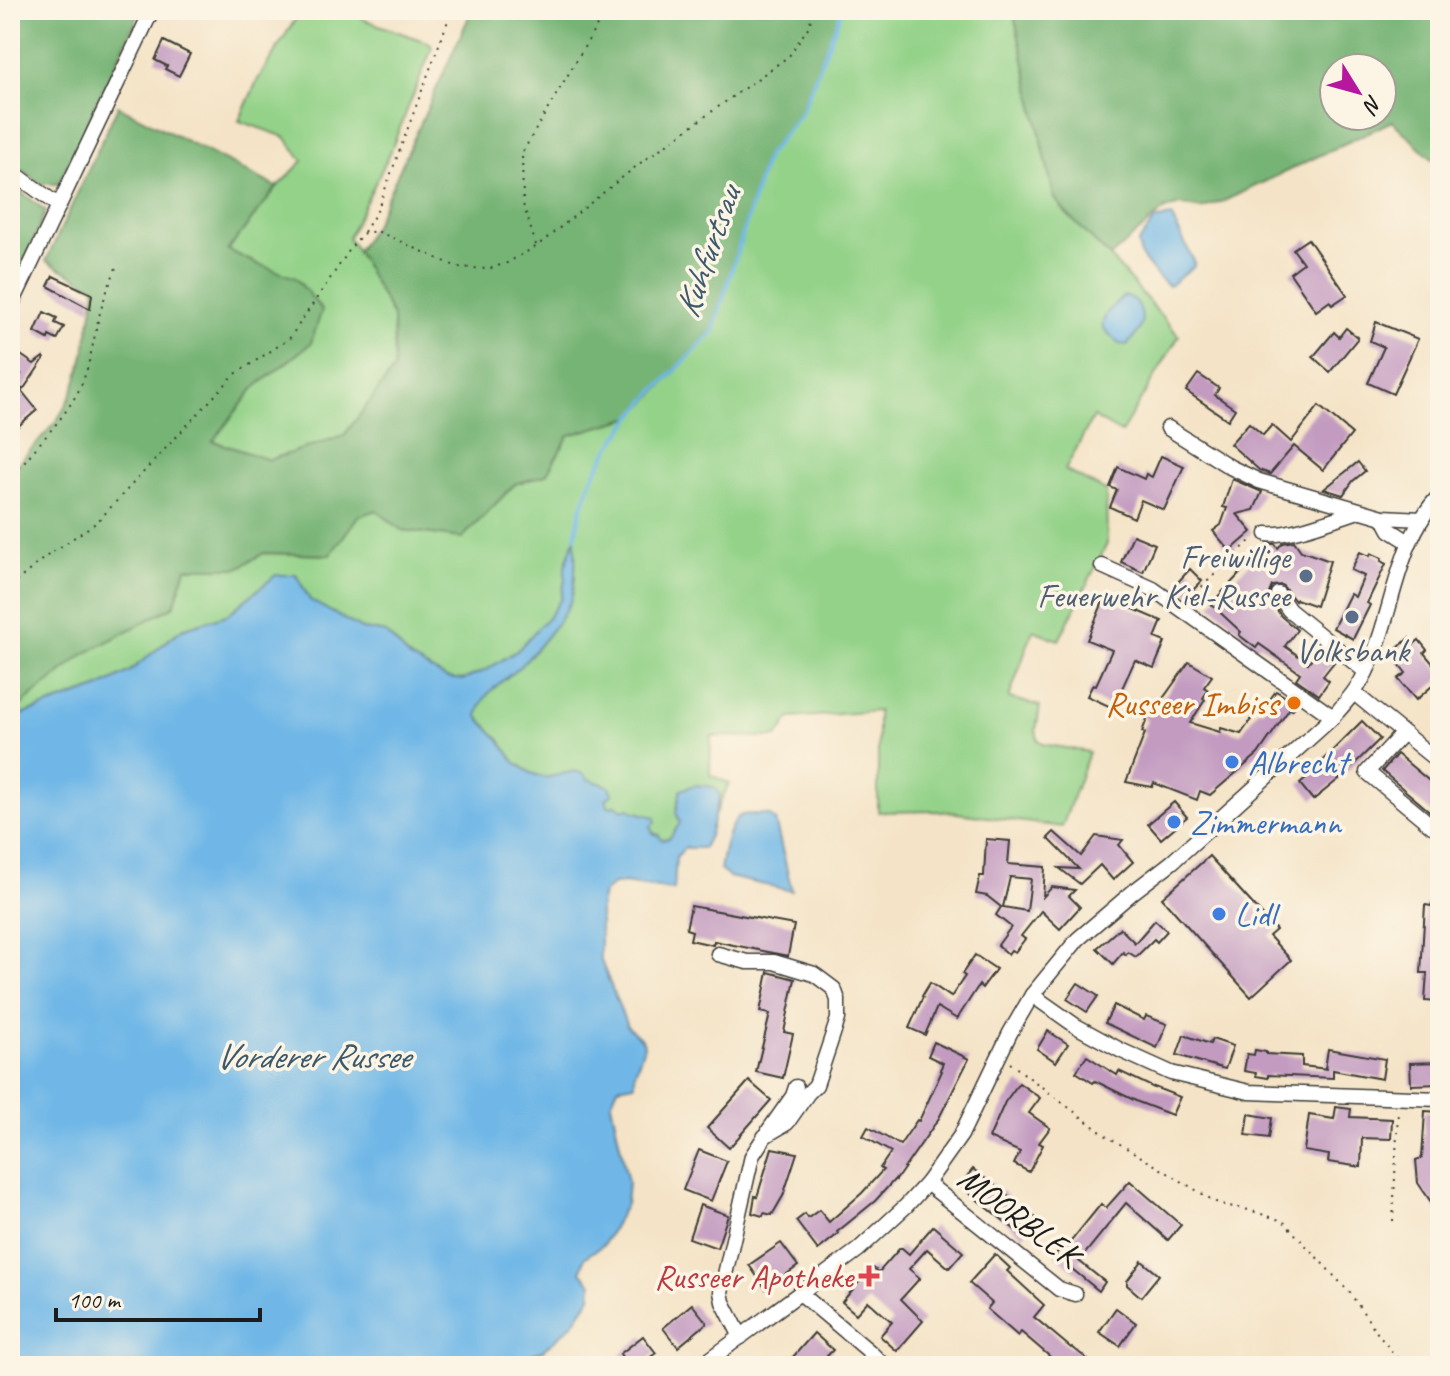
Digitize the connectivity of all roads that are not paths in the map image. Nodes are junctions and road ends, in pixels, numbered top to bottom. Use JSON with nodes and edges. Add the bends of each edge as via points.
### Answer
{"nodes":[{"id":1,"x":152,"y":10,"type":"edge"},
{"id":2,"x":10,"y":170,"type":"edge"},
{"id":3,"x":59,"y":206,"type":"junction"},
{"id":4,"x":10,"y":308,"type":"edge"},
{"id":5,"x":1168,"y":428,"type":"dead end"},
{"id":6,"x":1440,"y":495,"type":"edge"},
{"id":7,"x":1361,"y":511,"type":"junction"},
{"id":8,"x":1383,"y":517,"type":"junction"},
{"id":9,"x":1422,"y":519,"type":"junction"},
{"id":10,"x":1267,"y":534,"type":"road end"},
{"id":11,"x":1409,"y":542,"type":"junction"},
{"id":12,"x":1102,"y":566,"type":"dead end"},
{"id":13,"x":1278,"y":594,"type":"dead end"},
{"id":14,"x":1366,"y":672,"type":"junction"},
{"id":15,"x":1354,"y":693,"type":"junction"},
{"id":16,"x":1333,"y":717,"type":"junction"},
{"id":17,"x":1403,"y":733,"type":"junction"},
{"id":18,"x":1440,"y":763,"type":"edge"},
{"id":19,"x":1432,"y":826,"type":"dead end"},
{"id":20,"x":718,"y":954,"type":"dead end"},
{"id":21,"x":1032,"y":995,"type":"junction"},
{"id":22,"x":796,"y":1087,"type":"dead end"},
{"id":23,"x":1440,"y":1099,"type":"edge"},
{"id":24,"x":765,"y":1136,"type":"junction"},
{"id":25,"x":927,"y":1183,"type":"junction"},
{"id":26,"x":800,"y":1293,"type":"junction"},
{"id":27,"x":1075,"y":1294,"type":"dead end"},
{"id":28,"x":741,"y":1337,"type":"junction"},
{"id":29,"x":701,"y":1366,"type":"edge"},
{"id":30,"x":884,"y":1366,"type":"edge"}],
"edges":[{"from":1,"to":3,"type":"street"},
{"from":2,"to":3,"type":"street"},
{"from":3,"to":4,"type":"street"},
{"from":5,"to":7,"type":"street","via":[[1259,481]]},
{"from":6,"to":9,"type":"street"},
{"from":7,"to":8,"type":"street"},
{"from":7,"to":10,"type":"street"},
{"from":8,"to":9,"type":"street"},
{"from":8,"to":11,"type":"street","via":[[1390,530]]},
{"from":9,"to":11,"type":"street"},
{"from":11,"to":14,"type":"street"},
{"from":12,"to":16,"type":"street","via":[[1153,589]]},
{"from":13,"to":14,"type":"street","via":[[1289,610]]},
{"from":14,"to":15,"type":"street"},
{"from":15,"to":16,"type":"street"},
{"from":15,"to":17,"type":"street"},
{"from":16,"to":21,"type":"street","via":[[1078,939]]},
{"from":17,"to":18,"type":"street"},
{"from":17,"to":19,"type":"street","via":[[1367,772]]},
{"from":20,"to":24,"type":"street","via":[[814,974],[834,989],[838,1000],[838,1019],[816,1085],[787,1123]]},
{"from":21,"to":23,"type":"street","via":[[1076,1026],[1171,1073],[1249,1092]]},
{"from":21,"to":25,"type":"street","via":[[961,1135]]},
{"from":22,"to":24,"type":"street"},
{"from":24,"to":28,"type":"street","via":[[752,1156],[721,1292]]},
{"from":25,"to":26,"type":"street","via":[[886,1226]]},
{"from":25,"to":27,"type":"street","name":"MOORBLEK","via":[[1059,1289]]},
{"from":26,"to":28,"type":"street"},
{"from":26,"to":30,"type":"street"},
{"from":28,"to":29,"type":"street"}]}
